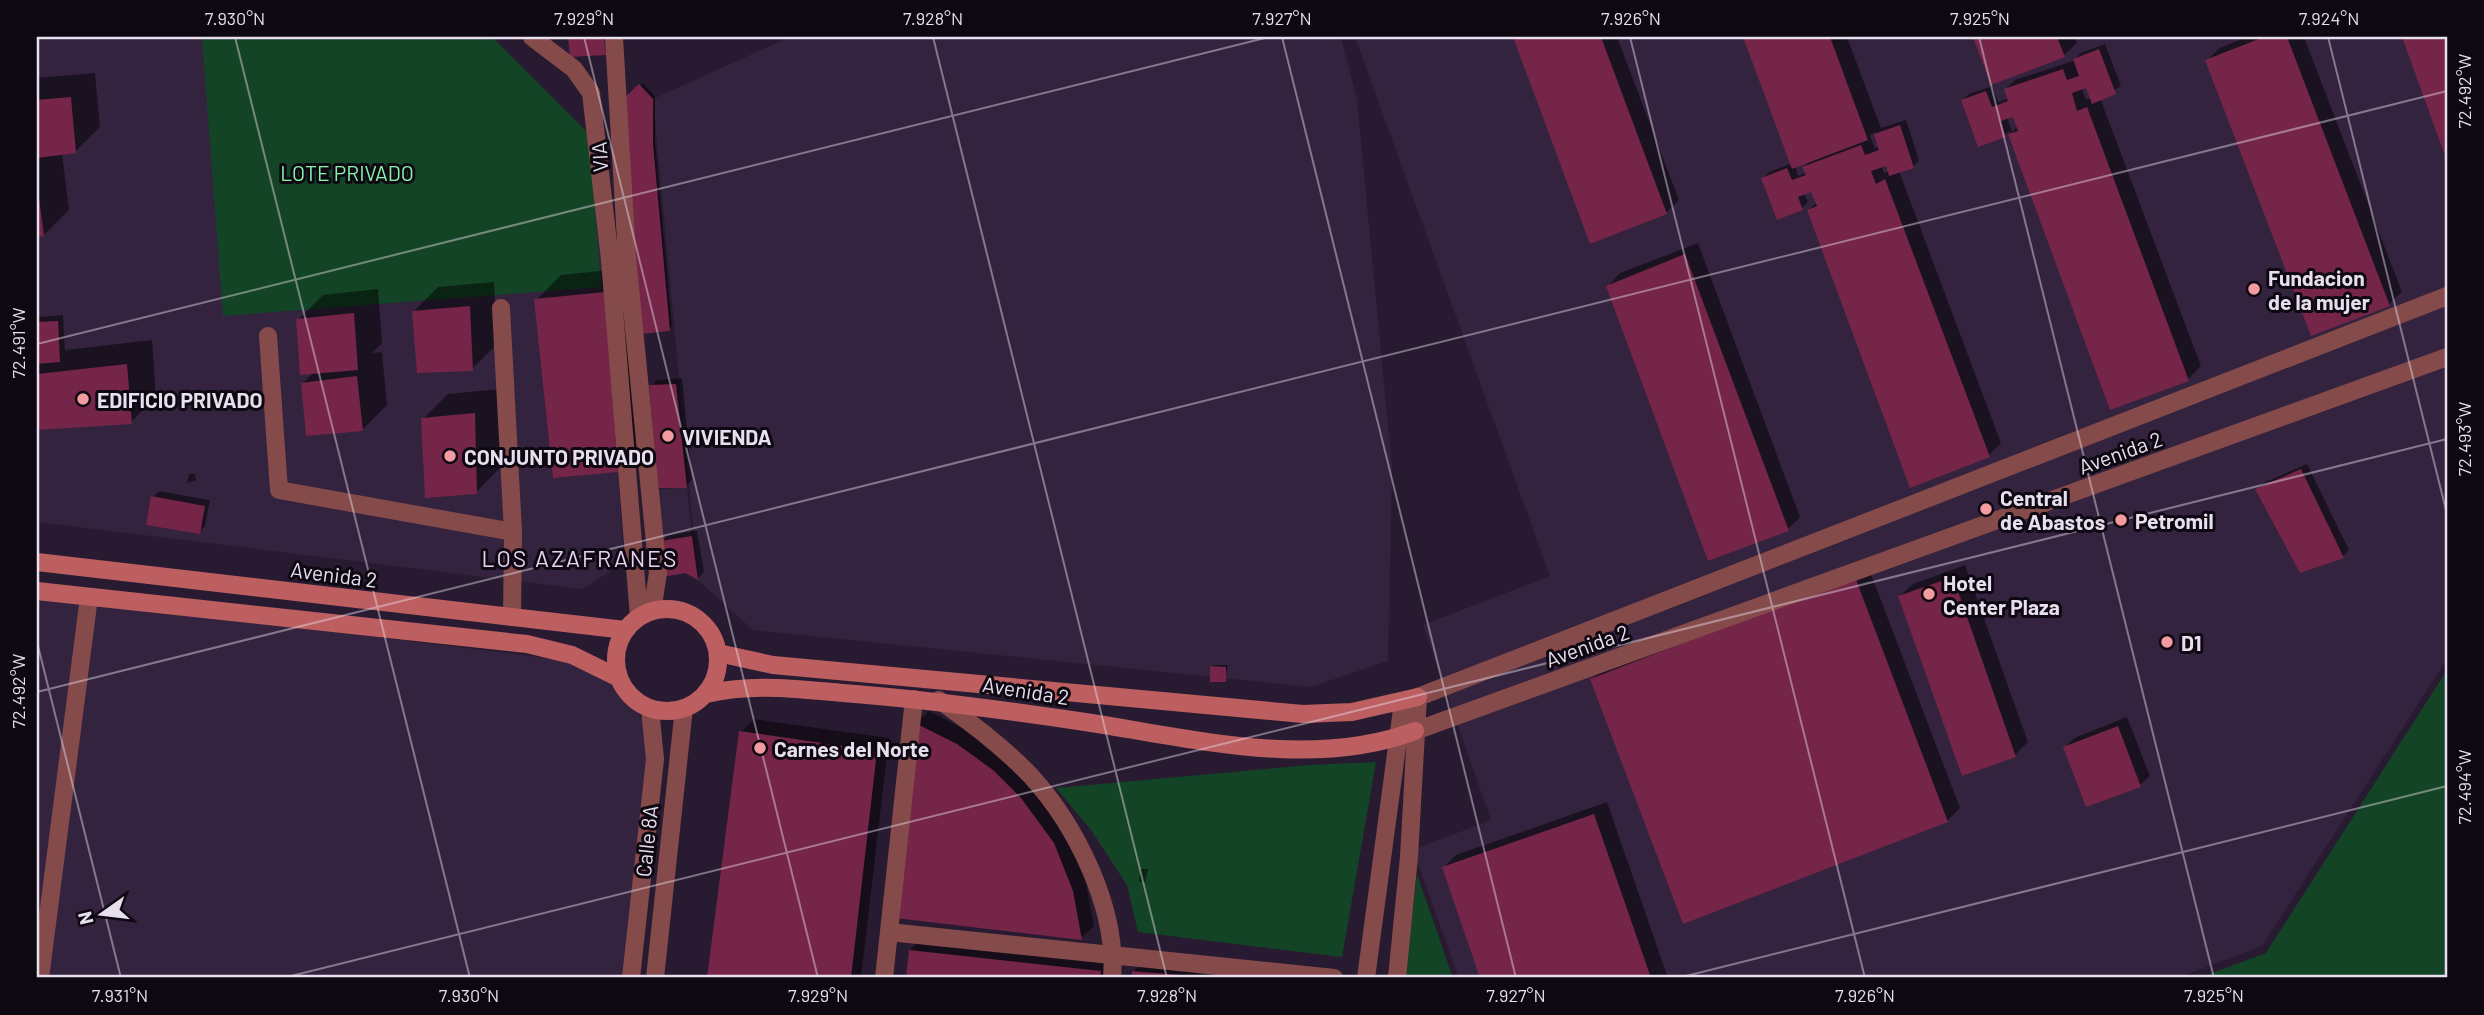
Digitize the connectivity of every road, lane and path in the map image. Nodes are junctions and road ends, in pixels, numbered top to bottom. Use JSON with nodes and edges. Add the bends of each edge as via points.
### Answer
{"nodes":[{"id":1,"x":532,"y":37,"type":"edge"},
{"id":2,"x":614,"y":37,"type":"edge"},
{"id":3,"x":619,"y":258,"type":"junction"},
{"id":4,"x":2447,"y":296,"type":"edge"},
{"id":5,"x":501,"y":307,"type":"dead end"},
{"id":6,"x":268,"y":336,"type":"dead end"},
{"id":7,"x":2447,"y":357,"type":"edge"},
{"id":8,"x":513,"y":532,"type":"junction"},
{"id":9,"x":37,"y":562,"type":"edge"},
{"id":10,"x":37,"y":591,"type":"edge"},
{"id":11,"x":89,"y":597,"type":"junction"},
{"id":12,"x":645,"y":614,"type":"junction"},
{"id":13,"x":512,"y":617,"type":"junction"},
{"id":14,"x":625,"y":630,"type":"junction"},
{"id":15,"x":718,"y":653,"type":"junction"},
{"id":16,"x":619,"y":678,"type":"junction"},
{"id":17,"x":706,"y":694,"type":"junction"},
{"id":18,"x":914,"y":699,"type":"junction"},
{"id":19,"x":938,"y":700,"type":"junction"},
{"id":20,"x":1410,"y":700,"type":"junction"},
{"id":21,"x":684,"y":708,"type":"junction"},
{"id":22,"x":650,"y":709,"type":"junction"},
{"id":23,"x":1407,"y":734,"type":"junction"},
{"id":24,"x":889,"y":932,"type":"junction"},
{"id":25,"x":1114,"y":957,"type":"junction"},
{"id":26,"x":40,"y":978,"type":"edge"},
{"id":27,"x":631,"y":978,"type":"edge"},
{"id":28,"x":654,"y":978,"type":"edge"},
{"id":29,"x":884,"y":978,"type":"edge"},
{"id":30,"x":1112,"y":978,"type":"edge"},
{"id":31,"x":1334,"y":978,"type":"edge"},
{"id":32,"x":1366,"y":978,"type":"edge"},
{"id":33,"x":1397,"y":978,"type":"edge"}],
"edges":[{"from":1,"to":3,"type":"street","via":[[574,69],[591,93]]},
{"from":2,"to":3,"type":"street","name":"VIA"},
{"from":3,"to":12,"type":"street","via":[[658,573]]},
{"from":4,"to":20,"type":"street","name":"Avenida 2"},
{"from":5,"to":8,"type":"street"},
{"from":6,"to":8,"type":"street","via":[[279,490]]},
{"from":7,"to":23,"type":"street","name":"Avenida 2"},
{"from":8,"to":13,"type":"street"},
{"from":9,"to":13,"type":"street","name":"Avenida 2"},
{"from":10,"to":11,"type":"street"},
{"from":11,"to":16,"type":"street","via":[[527,644],[572,655]]},
{"from":11,"to":26,"type":"street"},
{"from":12,"to":14,"type":"street"},
{"from":12,"to":15,"type":"street","via":[[669,608],[686,612],[712,636]]},
{"from":13,"to":14,"type":"street","name":"Avenida 2"},
{"from":14,"to":16,"type":"street","via":[[618,645]]},
{"from":15,"to":17,"type":"street","via":[[714,681]]},
{"from":15,"to":20,"type":"street","name":"Avenida 2","via":[[773,665],[1303,715],[1352,712]]},
{"from":16,"to":22,"type":"street","via":[[626,691]]},
{"from":17,"to":18,"type":"street","name":"Avenida 2","via":[[734,687],[771,687]]},
{"from":17,"to":21,"type":"street"},
{"from":18,"to":19,"type":"street","name":"Avenida 2"},
{"from":18,"to":24,"type":"street"},
{"from":19,"to":23,"type":"street","name":"Avenida 2","via":[[1236,745],[1312,750]]},
{"from":19,"to":25,"type":"street","via":[[981,730],[1031,777],[1070,830],[1090,866]]},
{"from":20,"to":23,"type":"street"},
{"from":21,"to":22,"type":"street"},
{"from":21,"to":28,"type":"street","name":"Calle 8A"},
{"from":22,"to":27,"type":"street","name":"Calle 8A","via":[[655,759]]},
{"from":23,"to":32,"type":"street"},
{"from":23,"to":33,"type":"street","via":[[1409,857]]},
{"from":24,"to":25,"type":"street"},
{"from":24,"to":29,"type":"street"},
{"from":25,"to":30,"type":"street"},
{"from":25,"to":31,"type":"street"}]}
